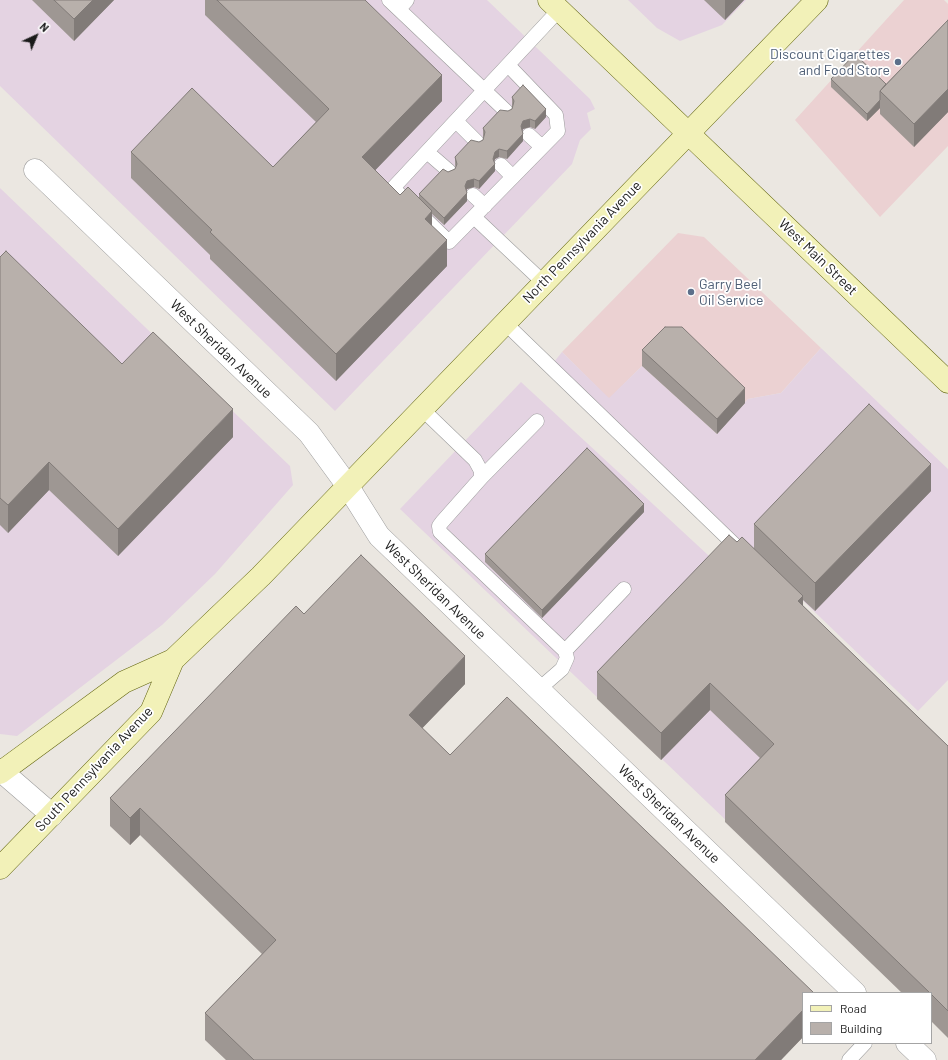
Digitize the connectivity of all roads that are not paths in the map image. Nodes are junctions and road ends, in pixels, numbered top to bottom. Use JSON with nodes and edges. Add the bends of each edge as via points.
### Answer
{"nodes":[{"id":1,"x":817,"y":0,"type":"edge"},
{"id":2,"x":398,"y":3,"type":"edge"},
{"id":3,"x":554,"y":5,"type":"edge"},
{"id":4,"x":508,"y":65,"type":"junction"},
{"id":5,"x":484,"y":89,"type":"junction"},
{"id":6,"x":506,"y":111,"type":"edge"},
{"id":7,"x":456,"y":121,"type":"junction"},
{"id":8,"x":689,"y":132,"type":"junction"},
{"id":9,"x":529,"y":135,"type":"dead end"},
{"id":10,"x":477,"y":142,"type":"edge"},
{"id":11,"x":542,"y":147,"type":"junction"},
{"id":12,"x":427,"y":152,"type":"junction"},
{"id":13,"x":501,"y":165,"type":"dead end"},
{"id":14,"x":35,"y":170,"type":"dead end"},
{"id":15,"x":449,"y":171,"type":"edge"},
{"id":16,"x":513,"y":177,"type":"junction"},
{"id":17,"x":473,"y":194,"type":"dead end"},
{"id":18,"x":485,"y":206,"type":"junction"},
{"id":19,"x":474,"y":216,"type":"junction"},
{"id":20,"x":543,"y":282,"type":"junction"},
{"id":21,"x":504,"y":322,"type":"junction"},
{"id":22,"x":948,"y":382,"type":"edge"},
{"id":23,"x":421,"y":408,"type":"junction"},
{"id":24,"x":538,"y":421,"type":"dead end"},
{"id":25,"x":481,"y":478,"type":"junction"},
{"id":26,"x":347,"y":485,"type":"junction"},
{"id":27,"x":747,"y":557,"type":"edge"},
{"id":28,"x":624,"y":589,"type":"dead end"},
{"id":29,"x":565,"y":651,"type":"junction"},
{"id":30,"x":173,"y":660,"type":"junction"},
{"id":31,"x":539,"y":689,"type":"junction"},
{"id":32,"x":1,"y":772,"type":"edge"},
{"id":33,"x":52,"y":815,"type":"junction"},
{"id":34,"x":0,"y":868,"type":"edge"},
{"id":35,"x":855,"y":992,"type":"edge"},
{"id":36,"x":864,"y":1044,"type":"edge"},
{"id":37,"x":908,"y":1044,"type":"edge"},
{"id":38,"x":849,"y":1060,"type":"edge"},
{"id":39,"x":925,"y":1060,"type":"edge"}],
"edges":[{"from":1,"to":8,"type":"main road","name":"North Pennsylvania Avenue"},
{"from":2,"to":5,"type":"lane"},
{"from":3,"to":4,"type":"lane"},
{"from":3,"to":8,"type":"main road","name":"West Main Street"},
{"from":4,"to":5,"type":"lane"},
{"from":4,"to":11,"type":"lane","via":[[556,115],[558,131]]},
{"from":5,"to":6,"type":"lane"},
{"from":5,"to":7,"type":"lane"},
{"from":7,"to":10,"type":"lane"},
{"from":7,"to":12,"type":"lane"},
{"from":8,"to":20,"type":"main road","name":"North Pennsylvania Avenue"},
{"from":8,"to":22,"type":"main road","name":"West Main Street"},
{"from":9,"to":11,"type":"lane"},
{"from":11,"to":16,"type":"lane"},
{"from":12,"to":15,"type":"lane"},
{"from":12,"to":19,"type":"lane","via":[[393,188],[449,242]]},
{"from":13,"to":16,"type":"lane"},
{"from":14,"to":26,"type":"street","name":"West Sheridan Avenue","via":[[309,433]]},
{"from":16,"to":18,"type":"lane"},
{"from":17,"to":18,"type":"lane"},
{"from":18,"to":19,"type":"lane"},
{"from":19,"to":20,"type":"lane"},
{"from":20,"to":21,"type":"main road","name":"North Pennsylvania Avenue"},
{"from":21,"to":23,"type":"main road","name":"North Pennsylvania Avenue"},
{"from":21,"to":27,"type":"lane"},
{"from":23,"to":25,"type":"lane","via":[[475,460]]},
{"from":23,"to":26,"type":"main road","name":"North Pennsylvania Avenue"},
{"from":24,"to":25,"type":"lane"},
{"from":25,"to":29,"type":"lane","via":[[442,522],[439,526],[440,532]]},
{"from":26,"to":30,"type":"main road","name":"South Pennsylvania Avenue","via":[[261,576]]},
{"from":26,"to":31,"type":"street","name":"West Sheridan Avenue","via":[[379,536]]},
{"from":28,"to":29,"type":"lane"},
{"from":29,"to":31,"type":"lane","via":[[567,658],[562,669]]},
{"from":30,"to":32,"type":"main road","name":"South Pennsylvania Avenue","via":[[124,682]]},
{"from":30,"to":33,"type":"main road","name":"South Pennsylvania Avenue","via":[[151,712]]},
{"from":31,"to":35,"type":"street","name":"West Sheridan Avenue"},
{"from":32,"to":33,"type":"street"},
{"from":33,"to":34,"type":"main road","name":"South Pennsylvania Avenue"},
{"from":36,"to":38,"type":"lane"},
{"from":37,"to":39,"type":"street"}]}
